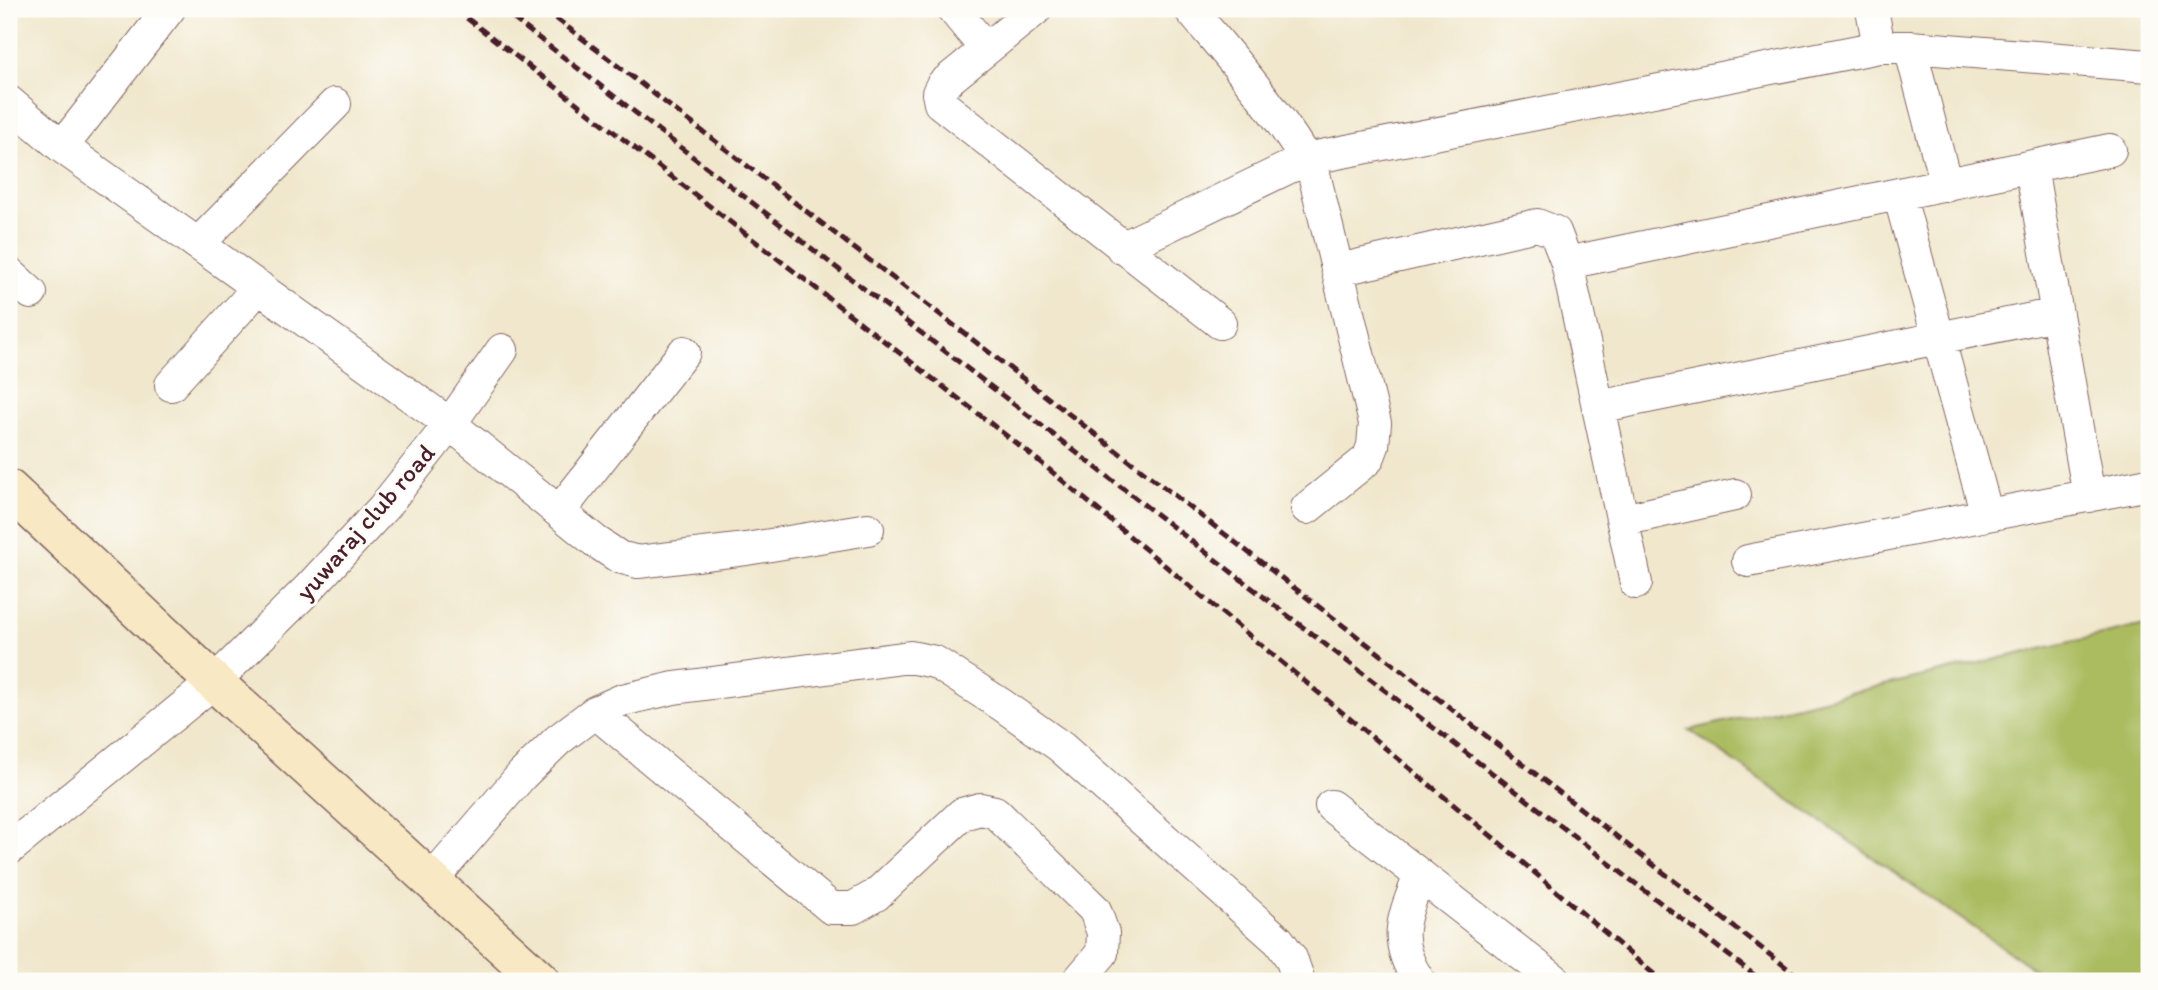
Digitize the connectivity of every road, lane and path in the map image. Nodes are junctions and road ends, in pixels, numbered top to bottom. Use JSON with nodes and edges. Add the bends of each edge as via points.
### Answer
{"nodes":[{"id":1,"x":169,"y":9,"type":"edge"},
{"id":2,"x":953,"y":9,"type":"edge"},
{"id":3,"x":1036,"y":9,"type":"edge"},
{"id":4,"x":1190,"y":9,"type":"edge"},
{"id":5,"x":1872,"y":9,"type":"edge"},
{"id":6,"x":1879,"y":47,"type":"junction"},
{"id":7,"x":1910,"y":47,"type":"junction"},
{"id":8,"x":986,"y":49,"type":"junction"},
{"id":9,"x":2149,"y":66,"type":"edge"},
{"id":10,"x":335,"y":104,"type":"dead end"},
{"id":11,"x":14,"y":116,"type":"edge"},
{"id":12,"x":62,"y":147,"type":"junction"},
{"id":13,"x":2110,"y":150,"type":"dead end"},
{"id":14,"x":1306,"y":159,"type":"junction"},
{"id":15,"x":2031,"y":167,"type":"junction"},
{"id":16,"x":1946,"y":185,"type":"junction"},
{"id":17,"x":1899,"y":194,"type":"junction"},
{"id":18,"x":198,"y":244,"type":"junction"},
{"id":19,"x":1122,"y":248,"type":"junction"},
{"id":20,"x":1567,"y":262,"type":"junction"},
{"id":21,"x":1338,"y":270,"type":"junction"},
{"id":22,"x":259,"y":287,"type":"junction"},
{"id":23,"x":2057,"y":314,"type":"junction"},
{"id":24,"x":1220,"y":323,"type":"dead end"},
{"id":25,"x":1939,"y":338,"type":"junction"},
{"id":26,"x":502,"y":350,"type":"dead end"},
{"id":27,"x":684,"y":352,"type":"dead end"},
{"id":28,"x":171,"y":385,"type":"dead end"},
{"id":29,"x":1598,"y":407,"type":"junction"},
{"id":30,"x":450,"y":424,"type":"junction"},
{"id":31,"x":2149,"y":484,"type":"edge"},
{"id":32,"x":9,"y":489,"type":"edge"},
{"id":33,"x":1735,"y":495,"type":"dead end"},
{"id":34,"x":2089,"y":496,"type":"junction"},
{"id":35,"x":1307,"y":508,"type":"dead end"},
{"id":36,"x":559,"y":512,"type":"junction"},
{"id":37,"x":1987,"y":515,"type":"junction"},
{"id":38,"x":1623,"y":520,"type":"junction"},
{"id":39,"x":868,"y":529,"type":"dead end"},
{"id":40,"x":1748,"y":561,"type":"dead end"},
{"id":41,"x":1636,"y":583,"type":"dead end"},
{"id":42,"x":214,"y":682,"type":"junction"},
{"id":43,"x":595,"y":712,"type":"junction"},
{"id":44,"x":1331,"y":806,"type":"dead end"},
{"id":45,"x":9,"y":849,"type":"edge"},
{"id":46,"x":1420,"y":875,"type":"junction"},
{"id":47,"x":431,"y":881,"type":"junction"},
{"id":48,"x":1288,"y":973,"type":"edge"},
{"id":49,"x":541,"y":981,"type":"edge"},
{"id":50,"x":1078,"y":981,"type":"edge"},
{"id":51,"x":1419,"y":981,"type":"edge"},
{"id":52,"x":1556,"y":981,"type":"edge"}],
"edges":[{"from":1,"to":12,"type":"street"},
{"from":2,"to":8,"type":"street"},
{"from":3,"to":8,"type":"street"},
{"from":4,"to":14,"type":"street"},
{"from":5,"to":6,"type":"street"},
{"from":6,"to":7,"type":"street"},
{"from":6,"to":14,"type":"street"},
{"from":7,"to":9,"type":"street"},
{"from":7,"to":16,"type":"street"},
{"from":8,"to":19,"type":"street","via":[[942,85],[940,103]]},
{"from":10,"to":18,"type":"street"},
{"from":11,"to":12,"type":"street"},
{"from":12,"to":18,"type":"street"},
{"from":13,"to":15,"type":"street"},
{"from":14,"to":19,"type":"street"},
{"from":14,"to":21,"type":"street","via":[[1314,174]]},
{"from":15,"to":16,"type":"street"},
{"from":15,"to":23,"type":"street"},
{"from":16,"to":17,"type":"street"},
{"from":17,"to":20,"type":"street"},
{"from":17,"to":25,"type":"street"},
{"from":18,"to":22,"type":"street"},
{"from":19,"to":24,"type":"street"},
{"from":20,"to":21,"type":"street","via":[[1555,232],[1537,225]]},
{"from":20,"to":29,"type":"street"},
{"from":21,"to":35,"type":"street","via":[[1375,423],[1373,446],[1368,458]]},
{"from":22,"to":28,"type":"street"},
{"from":22,"to":30,"type":"street"},
{"from":23,"to":25,"type":"street"},
{"from":23,"to":34,"type":"street"},
{"from":25,"to":29,"type":"street"},
{"from":25,"to":37,"type":"street"},
{"from":26,"to":30,"type":"street","name":"yuwaraj club road"},
{"from":27,"to":36,"type":"street"},
{"from":29,"to":38,"type":"street"},
{"from":30,"to":36,"type":"street"},
{"from":30,"to":42,"type":"street","name":"yuwaraj club road","via":[[383,509]]},
{"from":31,"to":34,"type":"street"},
{"from":32,"to":42,"type":"main road"},
{"from":33,"to":38,"type":"street"},
{"from":34,"to":37,"type":"street"},
{"from":36,"to":39,"type":"street","via":[[619,557],[638,562]]},
{"from":37,"to":40,"type":"street"},
{"from":38,"to":41,"type":"street"},
{"from":42,"to":45,"type":"street","name":"yuwaraj club road"},
{"from":42,"to":47,"type":"main road"},
{"from":43,"to":47,"type":"street","via":[[522,775]]},
{"from":43,"to":48,"type":"street","via":[[622,700],[674,688],[910,657],[935,662],[1061,747],[1279,941]]},
{"from":43,"to":50,"type":"street","via":[[831,908],[853,908],[876,895],[962,814],[980,809],[995,812],[1095,910],[1103,933],[1102,953]]},
{"from":44,"to":46,"type":"street"},
{"from":46,"to":51,"type":"street","via":[[1402,932],[1411,970]]},
{"from":46,"to":52,"type":"street"},
{"from":47,"to":49,"type":"main road"}]}
